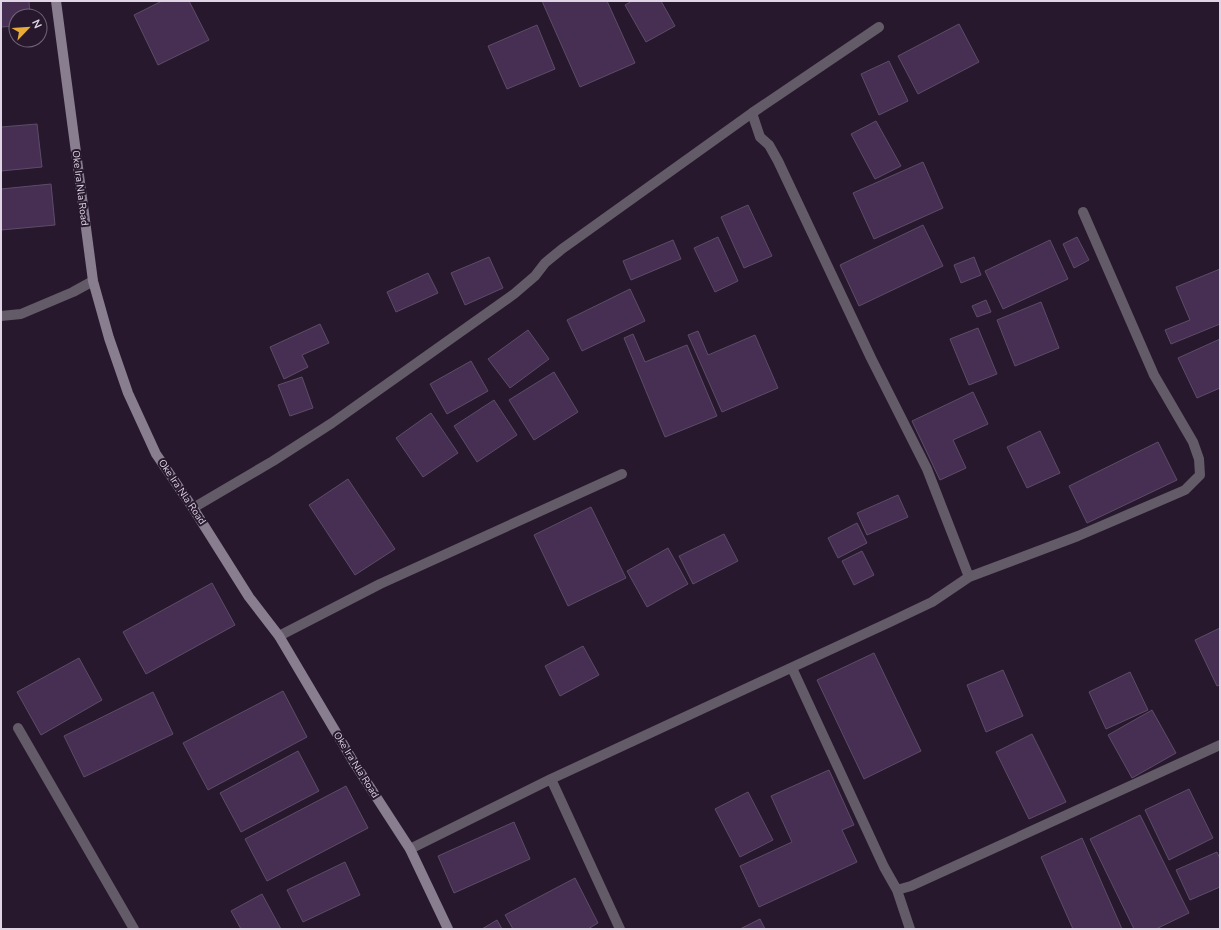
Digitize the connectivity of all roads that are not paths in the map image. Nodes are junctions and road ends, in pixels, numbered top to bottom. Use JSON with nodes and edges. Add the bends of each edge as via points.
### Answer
{"nodes":[{"id":1,"x":56,"y":1,"type":"edge"},
{"id":2,"x":879,"y":27,"type":"dead end"},
{"id":3,"x":752,"y":113,"type":"junction"},
{"id":4,"x":1083,"y":212,"type":"dead end"},
{"id":5,"x":93,"y":281,"type":"junction"},
{"id":6,"x":1,"y":316,"type":"edge"},
{"id":7,"x":622,"y":474,"type":"dead end"},
{"id":8,"x":193,"y":508,"type":"junction"},
{"id":9,"x":970,"y":577,"type":"junction"},
{"id":10,"x":278,"y":636,"type":"junction"},
{"id":11,"x":792,"y":668,"type":"junction"},
{"id":12,"x":18,"y":728,"type":"dead end"},
{"id":13,"x":1220,"y":745,"type":"edge"},
{"id":14,"x":551,"y":779,"type":"junction"},
{"id":15,"x":410,"y":849,"type":"junction"},
{"id":16,"x":897,"y":890,"type":"junction"},
{"id":17,"x":134,"y":929,"type":"edge"},
{"id":18,"x":448,"y":929,"type":"edge"},
{"id":19,"x":620,"y":929,"type":"edge"},
{"id":20,"x":910,"y":929,"type":"edge"}],
"edges":[{"from":1,"to":5,"type":"street","name":"Oke Ira Nla Road"},
{"from":2,"to":3,"type":"street"},
{"from":3,"to":8,"type":"street","via":[[562,248],[514,294],[332,423]]},
{"from":3,"to":9,"type":"street","via":[[760,137],[769,145],[778,161],[926,469]]},
{"from":4,"to":9,"type":"street","via":[[1154,375],[1193,442],[1199,459],[1200,475],[1185,490],[1078,536]]},
{"from":5,"to":6,"type":"street","via":[[21,314]]},
{"from":5,"to":8,"type":"street","name":"Oke Ira Nla Road","via":[[128,393],[156,454]]},
{"from":7,"to":10,"type":"street","via":[[380,584]]},
{"from":8,"to":10,"type":"street","name":"Oke Ira Nla Road","via":[[249,597]]},
{"from":9,"to":11,"type":"street","via":[[932,602]]},
{"from":10,"to":15,"type":"street","name":"Oke Ira Nla Road","via":[[353,761]]},
{"from":11,"to":14,"type":"street"},
{"from":11,"to":16,"type":"street"},
{"from":12,"to":17,"type":"street"},
{"from":13,"to":16,"type":"street","via":[[911,886]]},
{"from":14,"to":15,"type":"street"},
{"from":14,"to":19,"type":"street"},
{"from":15,"to":18,"type":"street","name":"Oke Ira Nla Road"},
{"from":16,"to":20,"type":"street"}]}
